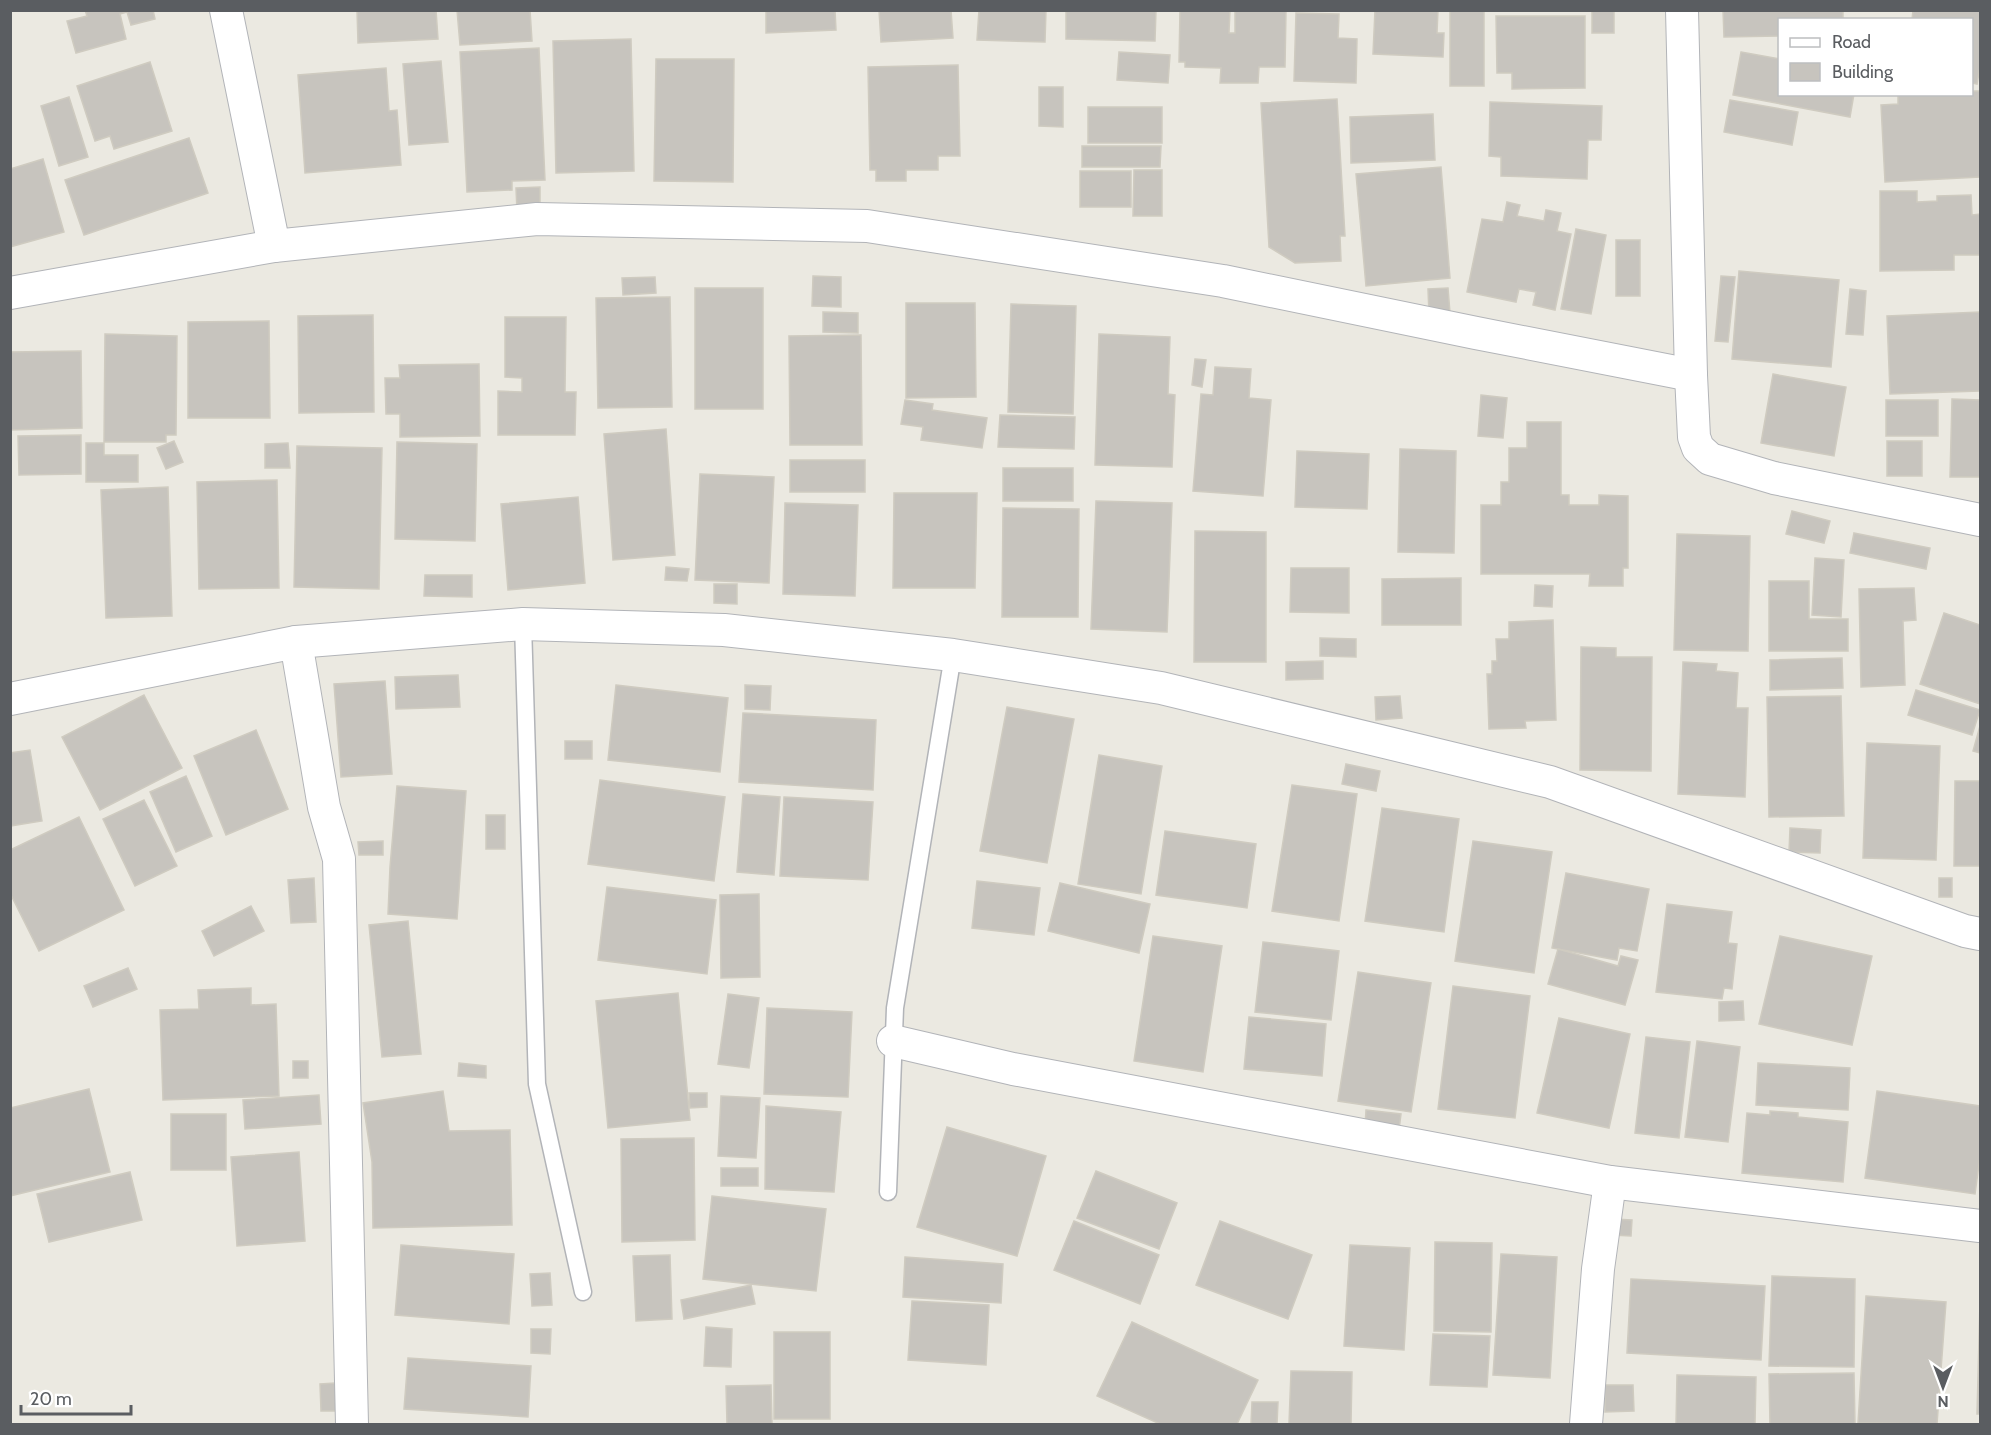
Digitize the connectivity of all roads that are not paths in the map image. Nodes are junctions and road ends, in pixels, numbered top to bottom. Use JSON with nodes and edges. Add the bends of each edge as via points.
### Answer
{"nodes":[{"id":1,"x":226,"y":10,"type":"edge"},
{"id":2,"x":1682,"y":10,"type":"edge"},
{"id":3,"x":274,"y":246,"type":"junction"},
{"id":4,"x":10,"y":293,"type":"edge"},
{"id":5,"x":1691,"y":375,"type":"junction"},
{"id":6,"x":1980,"y":520,"type":"edge"},
{"id":7,"x":524,"y":624,"type":"junction"},
{"id":8,"x":296,"y":642,"type":"junction"},
{"id":9,"x":953,"y":655,"type":"junction"},
{"id":10,"x":10,"y":699,"type":"edge"},
{"id":11,"x":1980,"y":934,"type":"edge"},
{"id":12,"x":893,"y":1041,"type":"junction"},
{"id":13,"x":1610,"y":1182,"type":"junction"},
{"id":14,"x":888,"y":1192,"type":"dead end"},
{"id":15,"x":1980,"y":1226,"type":"edge"},
{"id":16,"x":583,"y":1292,"type":"dead end"},
{"id":17,"x":352,"y":1425,"type":"edge"},
{"id":18,"x":1586,"y":1425,"type":"edge"}],
"edges":[{"from":1,"to":3,"type":"street"},
{"from":2,"to":5,"type":"street"},
{"from":3,"to":4,"type":"street"},
{"from":3,"to":5,"type":"street","via":[[537,219],[867,226],[1223,281]]},
{"from":5,"to":6,"type":"street","via":[[1694,437],[1698,448],[1710,459],[1774,478]]},
{"from":7,"to":8,"type":"street"},
{"from":7,"to":9,"type":"street","via":[[724,630]]},
{"from":7,"to":16,"type":"lane","via":[[537,1084]]},
{"from":8,"to":10,"type":"street"},
{"from":8,"to":17,"type":"street","via":[[324,807],[339,859]]},
{"from":9,"to":11,"type":"street","via":[[1161,688],[1550,782]]},
{"from":9,"to":12,"type":"lane","via":[[895,1008]]},
{"from":12,"to":13,"type":"street","via":[[1013,1069]]},
{"from":12,"to":14,"type":"lane"},
{"from":13,"to":15,"type":"street"},
{"from":13,"to":18,"type":"street","via":[[1598,1269]]}]}
